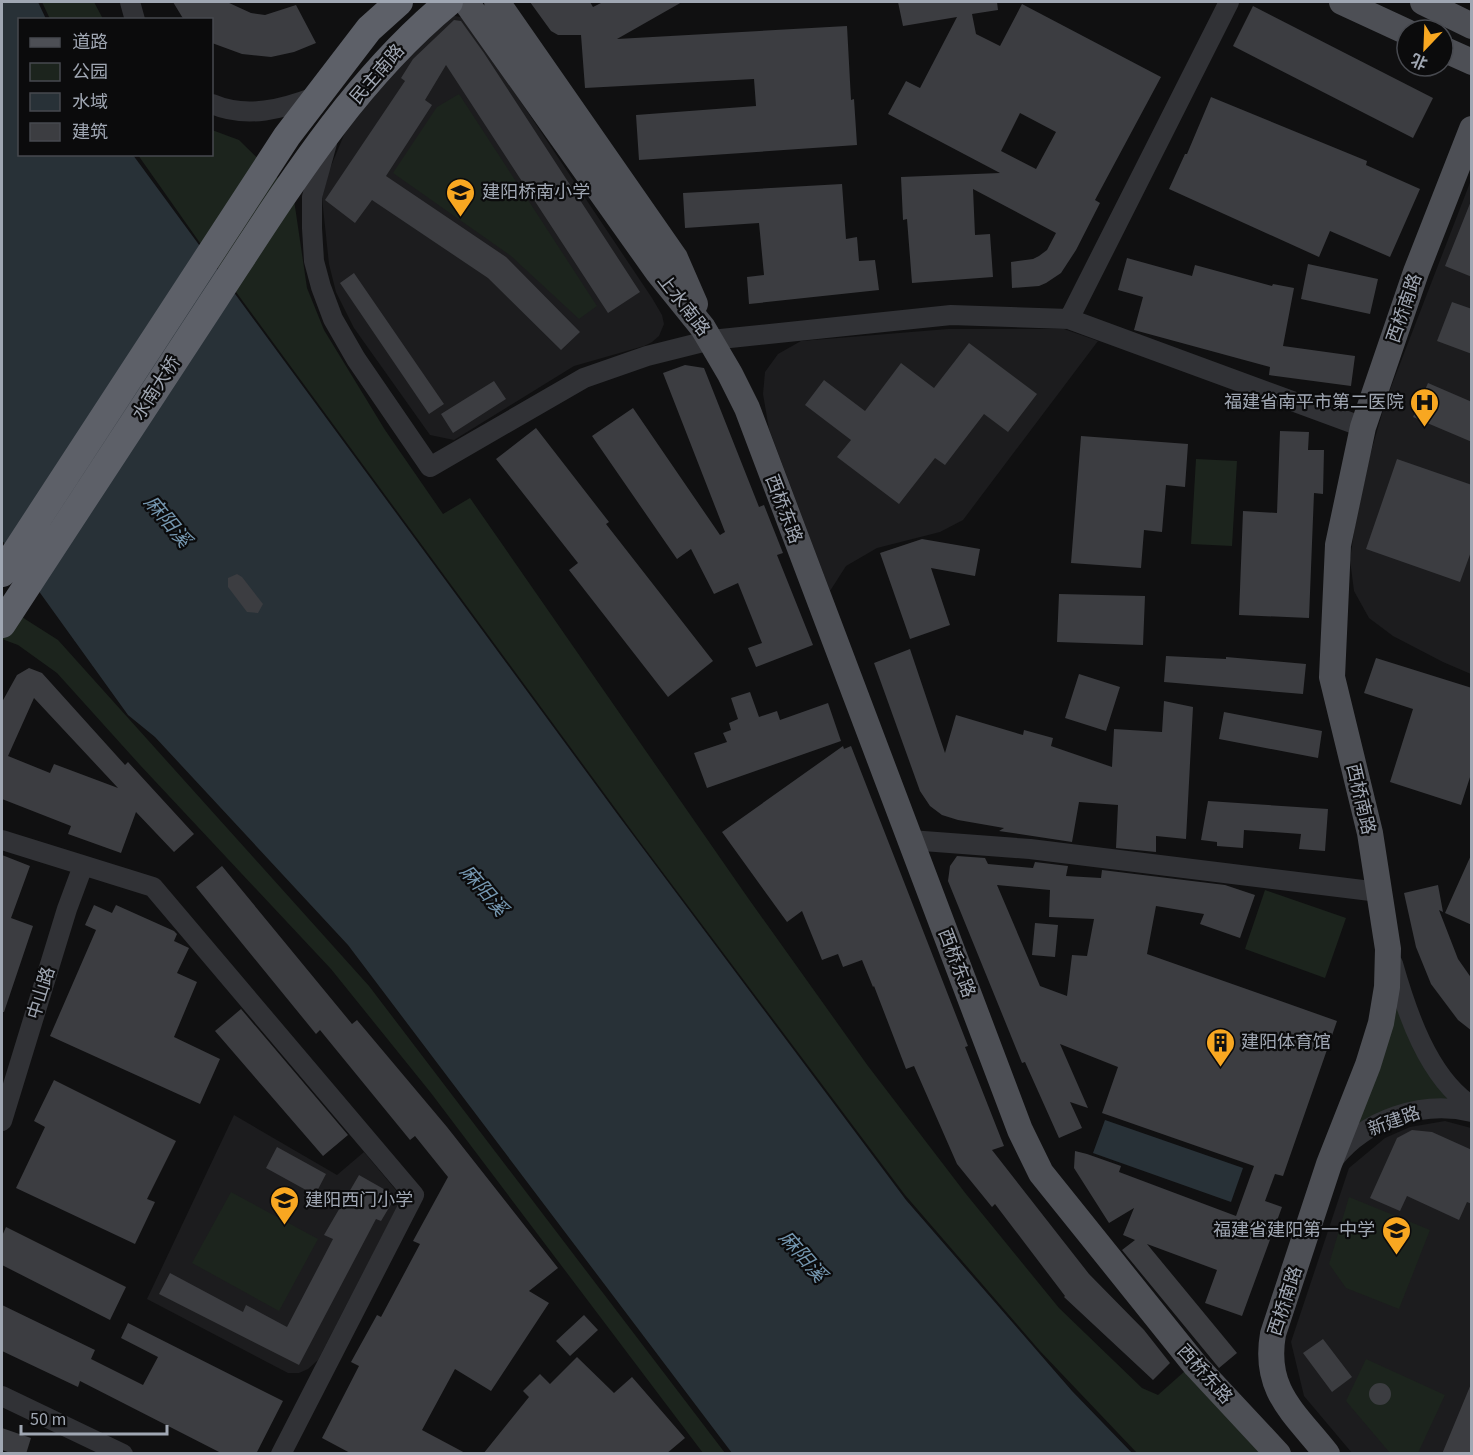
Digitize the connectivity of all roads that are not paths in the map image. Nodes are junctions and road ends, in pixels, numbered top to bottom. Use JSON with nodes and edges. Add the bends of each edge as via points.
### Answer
{"nodes":[{"id":1,"x":130,"y":2,"type":"edge"},
{"id":2,"x":399,"y":2,"type":"edge"},
{"id":3,"x":449,"y":2,"type":"edge"},
{"id":4,"x":466,"y":2,"type":"edge"},
{"id":5,"x":496,"y":2,"type":"edge"},
{"id":6,"x":1229,"y":2,"type":"edge"},
{"id":7,"x":1342,"y":2,"type":"edge"},
{"id":8,"x":1423,"y":2,"type":"edge"},
{"id":9,"x":134,"y":18,"type":"edge"},
{"id":10,"x":1395,"y":26,"type":"edge"},
{"id":11,"x":1472,"y":26,"type":"edge"},
{"id":12,"x":1455,"y":54,"type":"edge"},
{"id":13,"x":1472,"y":62,"type":"edge"},
{"id":14,"x":319,"y":95,"type":"junction"},
{"id":15,"x":213,"y":104,"type":"edge"},
{"id":16,"x":333,"y":126,"type":"junction"},
{"id":17,"x":1472,"y":129,"type":"edge"},
{"id":18,"x":287,"y":136,"type":"joint"},
{"id":19,"x":311,"y":153,"type":"joint"},
{"id":20,"x":1069,"y":319,"type":"junction"},
{"id":21,"x":711,"y":340,"type":"junction"},
{"id":22,"x":1363,"y":427,"type":"junction"},
{"id":23,"x":2,"y":573,"type":"edge"},
{"id":24,"x":2,"y":624,"type":"edge"},
{"id":25,"x":2,"y":840,"type":"edge"},
{"id":26,"x":910,"y":840,"type":"junction"},
{"id":27,"x":83,"y":866,"type":"junction"},
{"id":28,"x":1379,"y":892,"type":"junction"},
{"id":29,"x":1388,"y":949,"type":"junction"},
{"id":30,"x":1472,"y":1106,"type":"edge"},
{"id":31,"x":1472,"y":1112,"type":"edge"},
{"id":32,"x":2,"y":1121,"type":"edge"},
{"id":33,"x":1329,"y":1164,"type":"junction"},
{"id":34,"x":2,"y":1396,"type":"edge"},
{"id":35,"x":123,"y":1454,"type":"edge"},
{"id":36,"x":281,"y":1454,"type":"edge"},
{"id":37,"x":1278,"y":1454,"type":"edge"},
{"id":38,"x":1327,"y":1454,"type":"edge"}],
"edges":[{"from":1,"to":9,"type":"street"},
{"from":2,"to":14,"type":"highway","name":"民主南路","via":[[369,29]]},
{"from":3,"to":16,"type":"highway","name":"民主南路","via":[[419,26]]},
{"from":4,"to":21,"type":"main road","name":"上水南路","via":[[657,271]]},
{"from":5,"to":21,"type":"main road","name":"上水南路","via":[[675,258]]},
{"from":6,"to":20,"type":"street"},
{"from":7,"to":10,"type":"main road"},
{"from":8,"to":11,"type":"main road"},
{"from":12,"to":13,"type":"main road"},
{"from":14,"to":15,"type":"street","via":[[271,111],[246,112]]},
{"from":14,"to":18,"type":"highway","name":"民主南路"},
{"from":16,"to":19,"type":"highway","name":"民主南路"},
{"from":16,"to":21,"type":"street","via":[[312,197],[315,261],[321,287],[333,319],[356,359],[430,467],[584,378],[647,356]]},
{"from":17,"to":22,"type":"main road","name":"西桥南路","via":[[1416,272]]},
{"from":18,"to":23,"type":"highway","name":"水南大桥"},
{"from":19,"to":24,"type":"highway","name":"水南大桥"},
{"from":20,"to":21,"type":"street","via":[[951,315]]},
{"from":20,"to":22,"type":"street"},
{"from":21,"to":26,"type":"main road","name":"西桥东路","via":[[747,408]]},
{"from":22,"to":28,"type":"main road","name":"西桥南路","via":[[1338,545],[1332,677],[1370,833]]},
{"from":25,"to":27,"type":"street"},
{"from":26,"to":28,"type":"street","via":[[1041,850]]},
{"from":26,"to":37,"type":"main road","name":"西桥东路","via":[[1020,1130],[1041,1173],[1196,1366]]},
{"from":27,"to":32,"type":"street","name":"中山路"},
{"from":27,"to":36,"type":"street","via":[[153,887],[414,1195]]},
{"from":28,"to":29,"type":"main road","name":"西桥南路"},
{"from":29,"to":30,"type":"street","via":[[1403,999],[1428,1056],[1450,1087]]},
{"from":29,"to":33,"type":"main road","name":"西桥南路","via":[[1388,987],[1381,1023]]},
{"from":31,"to":33,"type":"street","name":"新建路","via":[[1424,1109],[1377,1124],[1344,1147]]},
{"from":33,"to":38,"type":"main road","name":"西桥南路","via":[[1273,1334],[1270,1354],[1282,1398]]},
{"from":34,"to":35,"type":"street"}]}
